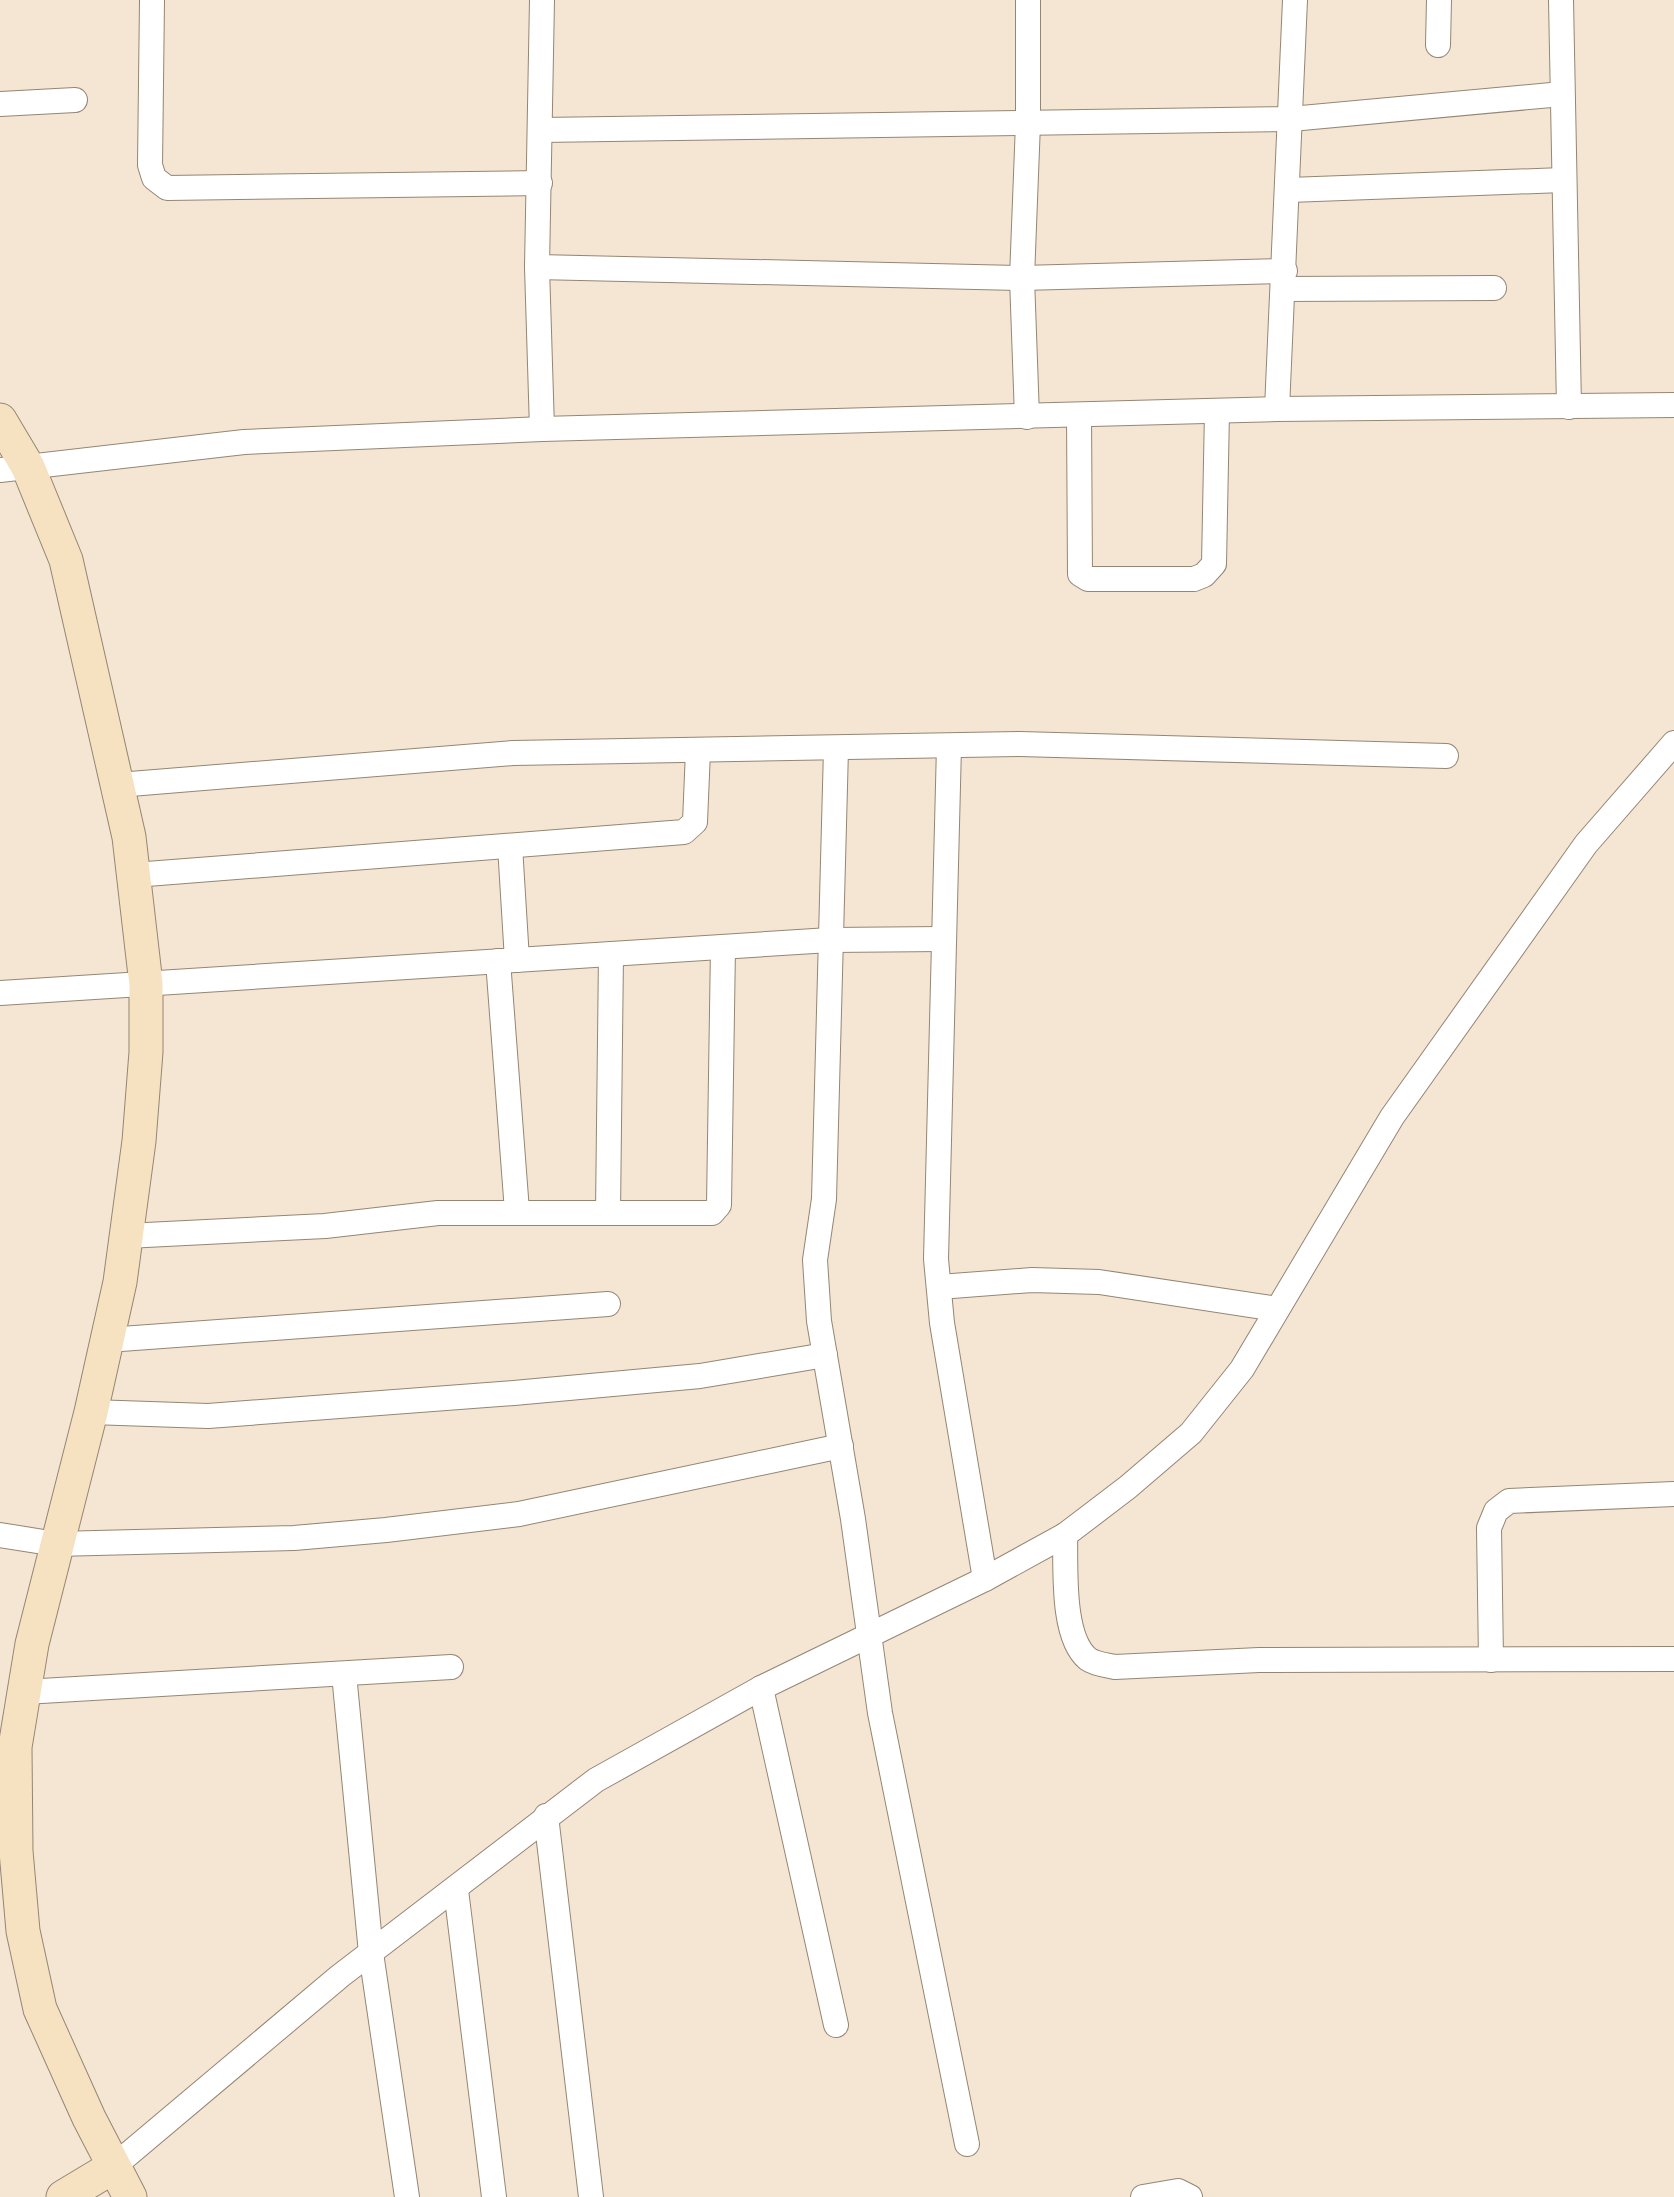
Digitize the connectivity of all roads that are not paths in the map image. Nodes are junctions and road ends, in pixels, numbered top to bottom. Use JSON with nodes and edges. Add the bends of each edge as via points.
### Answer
{"nodes":[{"id":1,"x":152,"y":0,"type":"edge"},
{"id":2,"x":542,"y":0,"type":"edge"},
{"id":3,"x":1028,"y":0,"type":"edge"},
{"id":4,"x":1295,"y":0,"type":"edge"},
{"id":5,"x":1439,"y":0,"type":"edge"},
{"id":6,"x":1561,"y":0,"type":"edge"},
{"id":7,"x":1438,"y":45,"type":"dead end"},
{"id":8,"x":1562,"y":94,"type":"junction"},
{"id":9,"x":75,"y":100,"type":"dead end"},
{"id":10,"x":0,"y":104,"type":"edge"},
{"id":11,"x":1291,"y":119,"type":"junction"},
{"id":12,"x":1028,"y":123,"type":"junction"},
{"id":13,"x":541,"y":130,"type":"junction"},
{"id":14,"x":1563,"y":180,"type":"junction"},
{"id":15,"x":540,"y":183,"type":"junction"},
{"id":16,"x":1289,"y":190,"type":"junction"},
{"id":17,"x":537,"y":267,"type":"junction"},
{"id":18,"x":1023,"y":278,"type":"junction"},
{"id":19,"x":1284,"y":280,"type":"junction"},
{"id":20,"x":1494,"y":288,"type":"dead end"},
{"id":21,"x":1674,"y":405,"type":"edge"},
{"id":22,"x":1569,"y":407,"type":"junction"},
{"id":23,"x":1277,"y":409,"type":"junction"},
{"id":24,"x":1217,"y":411,"type":"junction"},
{"id":25,"x":1079,"y":415,"type":"junction"},
{"id":26,"x":1027,"y":417,"type":"junction"},
{"id":27,"x":0,"y":420,"type":"edge"},
{"id":28,"x":542,"y":429,"type":"junction"},
{"id":29,"x":14,"y":469,"type":"edge"},
{"id":30,"x":1674,"y":743,"type":"edge"},
{"id":31,"x":949,"y":746,"type":"junction"},
{"id":32,"x":836,"y":749,"type":"junction"},
{"id":33,"x":698,"y":751,"type":"junction"},
{"id":34,"x":1446,"y":756,"type":"dead end"},
{"id":35,"x":118,"y":785,"type":"junction"},
{"id":36,"x":510,"y":846,"type":"junction"},
{"id":37,"x":134,"y":875,"type":"junction"},
{"id":38,"x":942,"y":939,"type":"junction"},
{"id":39,"x":830,"y":940,"type":"junction"},
{"id":40,"x":723,"y":947,"type":"junction"},
{"id":41,"x":611,"y":954,"type":"junction"},
{"id":42,"x":508,"y":960,"type":"junction"},
{"id":43,"x":146,"y":984,"type":"junction"},
{"id":44,"x":0,"y":993,"type":"edge"},
{"id":45,"x":517,"y":1211,"type":"junction"},
{"id":46,"x":608,"y":1212,"type":"junction"},
{"id":47,"x":126,"y":1236,"type":"junction"},
{"id":48,"x":939,"y":1287,"type":"junction"},
{"id":49,"x":608,"y":1304,"type":"dead end"},
{"id":50,"x":1278,"y":1309,"type":"junction"},
{"id":51,"x":107,"y":1340,"type":"junction"},
{"id":52,"x":825,"y":1355,"type":"junction"},
{"id":53,"x":91,"y":1412,"type":"junction"},
{"id":54,"x":841,"y":1446,"type":"junction"},
{"id":55,"x":1674,"y":1494,"type":"edge"},
{"id":56,"x":0,"y":1535,"type":"edge"},
{"id":57,"x":1065,"y":1535,"type":"junction"},
{"id":58,"x":56,"y":1544,"type":"junction"},
{"id":59,"x":985,"y":1580,"type":"junction"},
{"id":60,"x":870,"y":1637,"type":"junction"},
{"id":61,"x":1674,"y":1659,"type":"edge"},
{"id":62,"x":1491,"y":1660,"type":"junction"},
{"id":63,"x":451,"y":1667,"type":"dead end"},
{"id":64,"x":344,"y":1674,"type":"junction"},
{"id":65,"x":761,"y":1688,"type":"junction"},
{"id":66,"x":24,"y":1692,"type":"junction"},
{"id":67,"x":546,"y":1816,"type":"junction"},
{"id":68,"x":456,"y":1890,"type":"junction"},
{"id":69,"x":371,"y":1953,"type":"junction"},
{"id":70,"x":836,"y":2025,"type":"dead end"},
{"id":71,"x":967,"y":2144,"type":"dead end"},
{"id":72,"x":113,"y":2166,"type":"junction"},
{"id":73,"x":63,"y":2197,"type":"edge"},
{"id":74,"x":130,"y":2197,"type":"edge"},
{"id":75,"x":407,"y":2197,"type":"edge"},
{"id":76,"x":494,"y":2197,"type":"edge"},
{"id":77,"x":591,"y":2197,"type":"edge"},
{"id":78,"x":1143,"y":2197,"type":"edge"},
{"id":79,"x":1190,"y":2197,"type":"edge"}],
"edges":[{"from":1,"to":15,"type":"street","via":[[150,165],[159,185]]},
{"from":2,"to":13,"type":"street"},
{"from":3,"to":12,"type":"street"},
{"from":4,"to":11,"type":"street"},
{"from":5,"to":7,"type":"street"},
{"from":6,"to":8,"type":"street"},
{"from":8,"to":11,"type":"street"},
{"from":8,"to":14,"type":"street"},
{"from":9,"to":10,"type":"street"},
{"from":11,"to":12,"type":"street"},
{"from":11,"to":16,"type":"street"},
{"from":12,"to":13,"type":"street"},
{"from":12,"to":18,"type":"street"},
{"from":13,"to":15,"type":"street"},
{"from":14,"to":16,"type":"street"},
{"from":14,"to":22,"type":"street"},
{"from":15,"to":17,"type":"street"},
{"from":16,"to":19,"type":"street"},
{"from":17,"to":18,"type":"street"},
{"from":17,"to":28,"type":"street"},
{"from":18,"to":19,"type":"street"},
{"from":18,"to":26,"type":"street"},
{"from":19,"to":20,"type":"street"},
{"from":19,"to":23,"type":"street"},
{"from":21,"to":22,"type":"street"},
{"from":22,"to":23,"type":"street"},
{"from":23,"to":24,"type":"street"},
{"from":24,"to":25,"type":"street"},
{"from":24,"to":25,"type":"street","via":[[1214,564],[1194,579],[1088,579],[1080,574]]},
{"from":25,"to":26,"type":"street"},
{"from":26,"to":28,"type":"street"},
{"from":27,"to":29,"type":"street"},
{"from":28,"to":29,"type":"street","via":[[244,442]]},
{"from":29,"to":35,"type":"street","via":[[66,559]]},
{"from":30,"to":50,"type":"street","via":[[1586,844],[1392,1116]]},
{"from":31,"to":32,"type":"street"},
{"from":31,"to":34,"type":"street"},
{"from":31,"to":38,"type":"street"},
{"from":32,"to":33,"type":"street"},
{"from":32,"to":39,"type":"street"},
{"from":33,"to":35,"type":"street","via":[[513,753]]},
{"from":33,"to":36,"type":"street","via":[[695,822],[689,830]]},
{"from":35,"to":37,"type":"street"},
{"from":36,"to":37,"type":"street"},
{"from":36,"to":42,"type":"street"},
{"from":37,"to":43,"type":"street"},
{"from":38,"to":39,"type":"street"},
{"from":38,"to":48,"type":"street"},
{"from":39,"to":40,"type":"street"},
{"from":39,"to":52,"type":"street","via":[[824,1199],[815,1259]]},
{"from":40,"to":41,"type":"street"},
{"from":40,"to":46,"type":"street","via":[[718,1209],[709,1214]]},
{"from":41,"to":42,"type":"street"},
{"from":41,"to":46,"type":"street"},
{"from":42,"to":43,"type":"street"},
{"from":42,"to":45,"type":"street"},
{"from":43,"to":44,"type":"street"},
{"from":43,"to":47,"type":"street","via":[[139,1141]]},
{"from":45,"to":46,"type":"street"},
{"from":45,"to":47,"type":"street"},
{"from":47,"to":51,"type":"street"},
{"from":48,"to":50,"type":"street","via":[[1032,1280],[1099,1282]]},
{"from":48,"to":59,"type":"street"},
{"from":49,"to":51,"type":"street"},
{"from":50,"to":57,"type":"street","via":[[1241,1369],[1191,1433]]},
{"from":51,"to":53,"type":"street"},
{"from":52,"to":53,"type":"street","via":[[700,1376],[271,1412],[160,1417]]},
{"from":52,"to":54,"type":"street"},
{"from":53,"to":58,"type":"street"},
{"from":54,"to":58,"type":"street","via":[[519,1514],[294,1538]]},
{"from":54,"to":60,"type":"street"},
{"from":55,"to":62,"type":"street","via":[[1509,1501],[1496,1511],[1489,1528]]},
{"from":56,"to":58,"type":"street"},
{"from":57,"to":59,"type":"street"},
{"from":57,"to":62,"type":"street","via":[[1070,1624],[1078,1646],[1088,1659],[1100,1664]]},
{"from":58,"to":66,"type":"street"},
{"from":59,"to":60,"type":"street"},
{"from":60,"to":65,"type":"street"},
{"from":60,"to":71,"type":"street","via":[[880,1713]]},
{"from":61,"to":62,"type":"street"},
{"from":63,"to":64,"type":"street"},
{"from":64,"to":66,"type":"street"},
{"from":64,"to":69,"type":"street"},
{"from":65,"to":67,"type":"street","via":[[596,1780]]},
{"from":65,"to":70,"type":"street"},
{"from":66,"to":72,"type":"street","via":[[15,1747],[16,1851],[23,1931],[40,2009]]},
{"from":67,"to":68,"type":"street"},
{"from":67,"to":77,"type":"street"},
{"from":68,"to":69,"type":"street"},
{"from":68,"to":76,"type":"street"},
{"from":69,"to":72,"type":"street"},
{"from":69,"to":75,"type":"street"},
{"from":72,"to":73,"type":"street"},
{"from":72,"to":74,"type":"street"},
{"from":78,"to":79,"type":"street","via":[[1178,2191]]}]}
